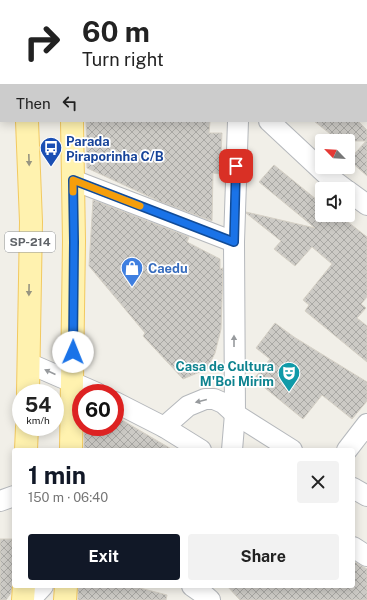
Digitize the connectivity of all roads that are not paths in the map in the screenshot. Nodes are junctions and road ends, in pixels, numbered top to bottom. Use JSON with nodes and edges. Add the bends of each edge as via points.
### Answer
{"nodes":[{"id":1,"x":27,"y":122,"type":"edge"},
{"id":2,"x":72,"y":122,"type":"edge"},
{"id":3,"x":238,"y":122,"type":"edge"},
{"id":4,"x":270,"y":122,"type":"edge"},
{"id":5,"x":73,"y":180,"type":"junction"},
{"id":6,"x":336,"y":182,"type":"edge"},
{"id":7,"x":355,"y":197,"type":"edge"},
{"id":8,"x":367,"y":206,"type":"edge"},
{"id":9,"x":234,"y":242,"type":"junction"},
{"id":10,"x":28,"y":363,"type":"junction"},
{"id":11,"x":72,"y":382,"type":"junction"},
{"id":12,"x":28,"y":384,"type":"edge"},
{"id":13,"x":77,"y":384,"type":"edge"},
{"id":14,"x":124,"y":407,"type":"edge"},
{"id":15,"x":235,"y":414,"type":"junction"},
{"id":16,"x":367,"y":424,"type":"edge"},
{"id":17,"x":164,"y":427,"type":"junction"},
{"id":18,"x":27,"y":436,"type":"edge"},
{"id":19,"x":26,"y":448,"type":"edge"},
{"id":20,"x":71,"y":448,"type":"edge"},
{"id":21,"x":198,"y":448,"type":"edge"},
{"id":22,"x":232,"y":448,"type":"edge"},
{"id":23,"x":289,"y":448,"type":"edge"},
{"id":24,"x":349,"y":448,"type":"edge"},
{"id":25,"x":355,"y":489,"type":"edge"},
{"id":26,"x":367,"y":496,"type":"edge"},
{"id":27,"x":12,"y":497,"type":"edge"},
{"id":28,"x":0,"y":501,"type":"edge"},
{"id":29,"x":355,"y":548,"type":"edge"},
{"id":30,"x":367,"y":556,"type":"edge"},
{"id":31,"x":24,"y":588,"type":"edge"},
{"id":32,"x":41,"y":588,"type":"edge"},
{"id":33,"x":66,"y":588,"type":"edge"},
{"id":34,"x":195,"y":588,"type":"edge"},
{"id":35,"x":23,"y":600,"type":"edge"},
{"id":36,"x":30,"y":600,"type":"edge"},
{"id":37,"x":65,"y":600,"type":"edge"},
{"id":38,"x":210,"y":600,"type":"edge"}],
"edges":[{"from":1,"to":10,"type":"main road","number":"SP-214","one_way":true,"via":[[30,222]]},
{"from":2,"to":5,"type":"main road","number":"SP-214"},
{"from":3,"to":9,"type":"street"},
{"from":4,"to":6,"type":"street"},
{"from":5,"to":9,"type":"street"},
{"from":5,"to":11,"type":"main road","number":"SP-214"},
{"from":7,"to":8,"type":"street"},
{"from":15,"to":9,"type":"street","one_way":true},
{"from":11,"to":10,"type":"street","one_way":true},
{"from":10,"to":12,"type":"main road","number":"SP-214"},
{"from":11,"to":13,"type":"street"},
{"from":11,"to":20,"type":"main road","number":"SP-214"},
{"from":14,"to":17,"type":"street"},
{"from":15,"to":17,"type":"street","one_way":true,"via":[[223,403],[205,399],[188,406]]},
{"from":15,"to":22,"type":"street"},
{"from":15,"to":23,"type":"street"},
{"from":16,"to":24,"type":"street"},
{"from":17,"to":21,"type":"street"},
{"from":18,"to":19,"type":"main road"},
{"from":25,"to":26,"type":"street"},
{"from":27,"to":28,"type":"street"},
{"from":29,"to":30,"type":"street"},
{"from":31,"to":35,"type":"main road"},
{"from":32,"to":36,"type":"street"},
{"from":33,"to":37,"type":"main road"},
{"from":34,"to":38,"type":"street"}]}
